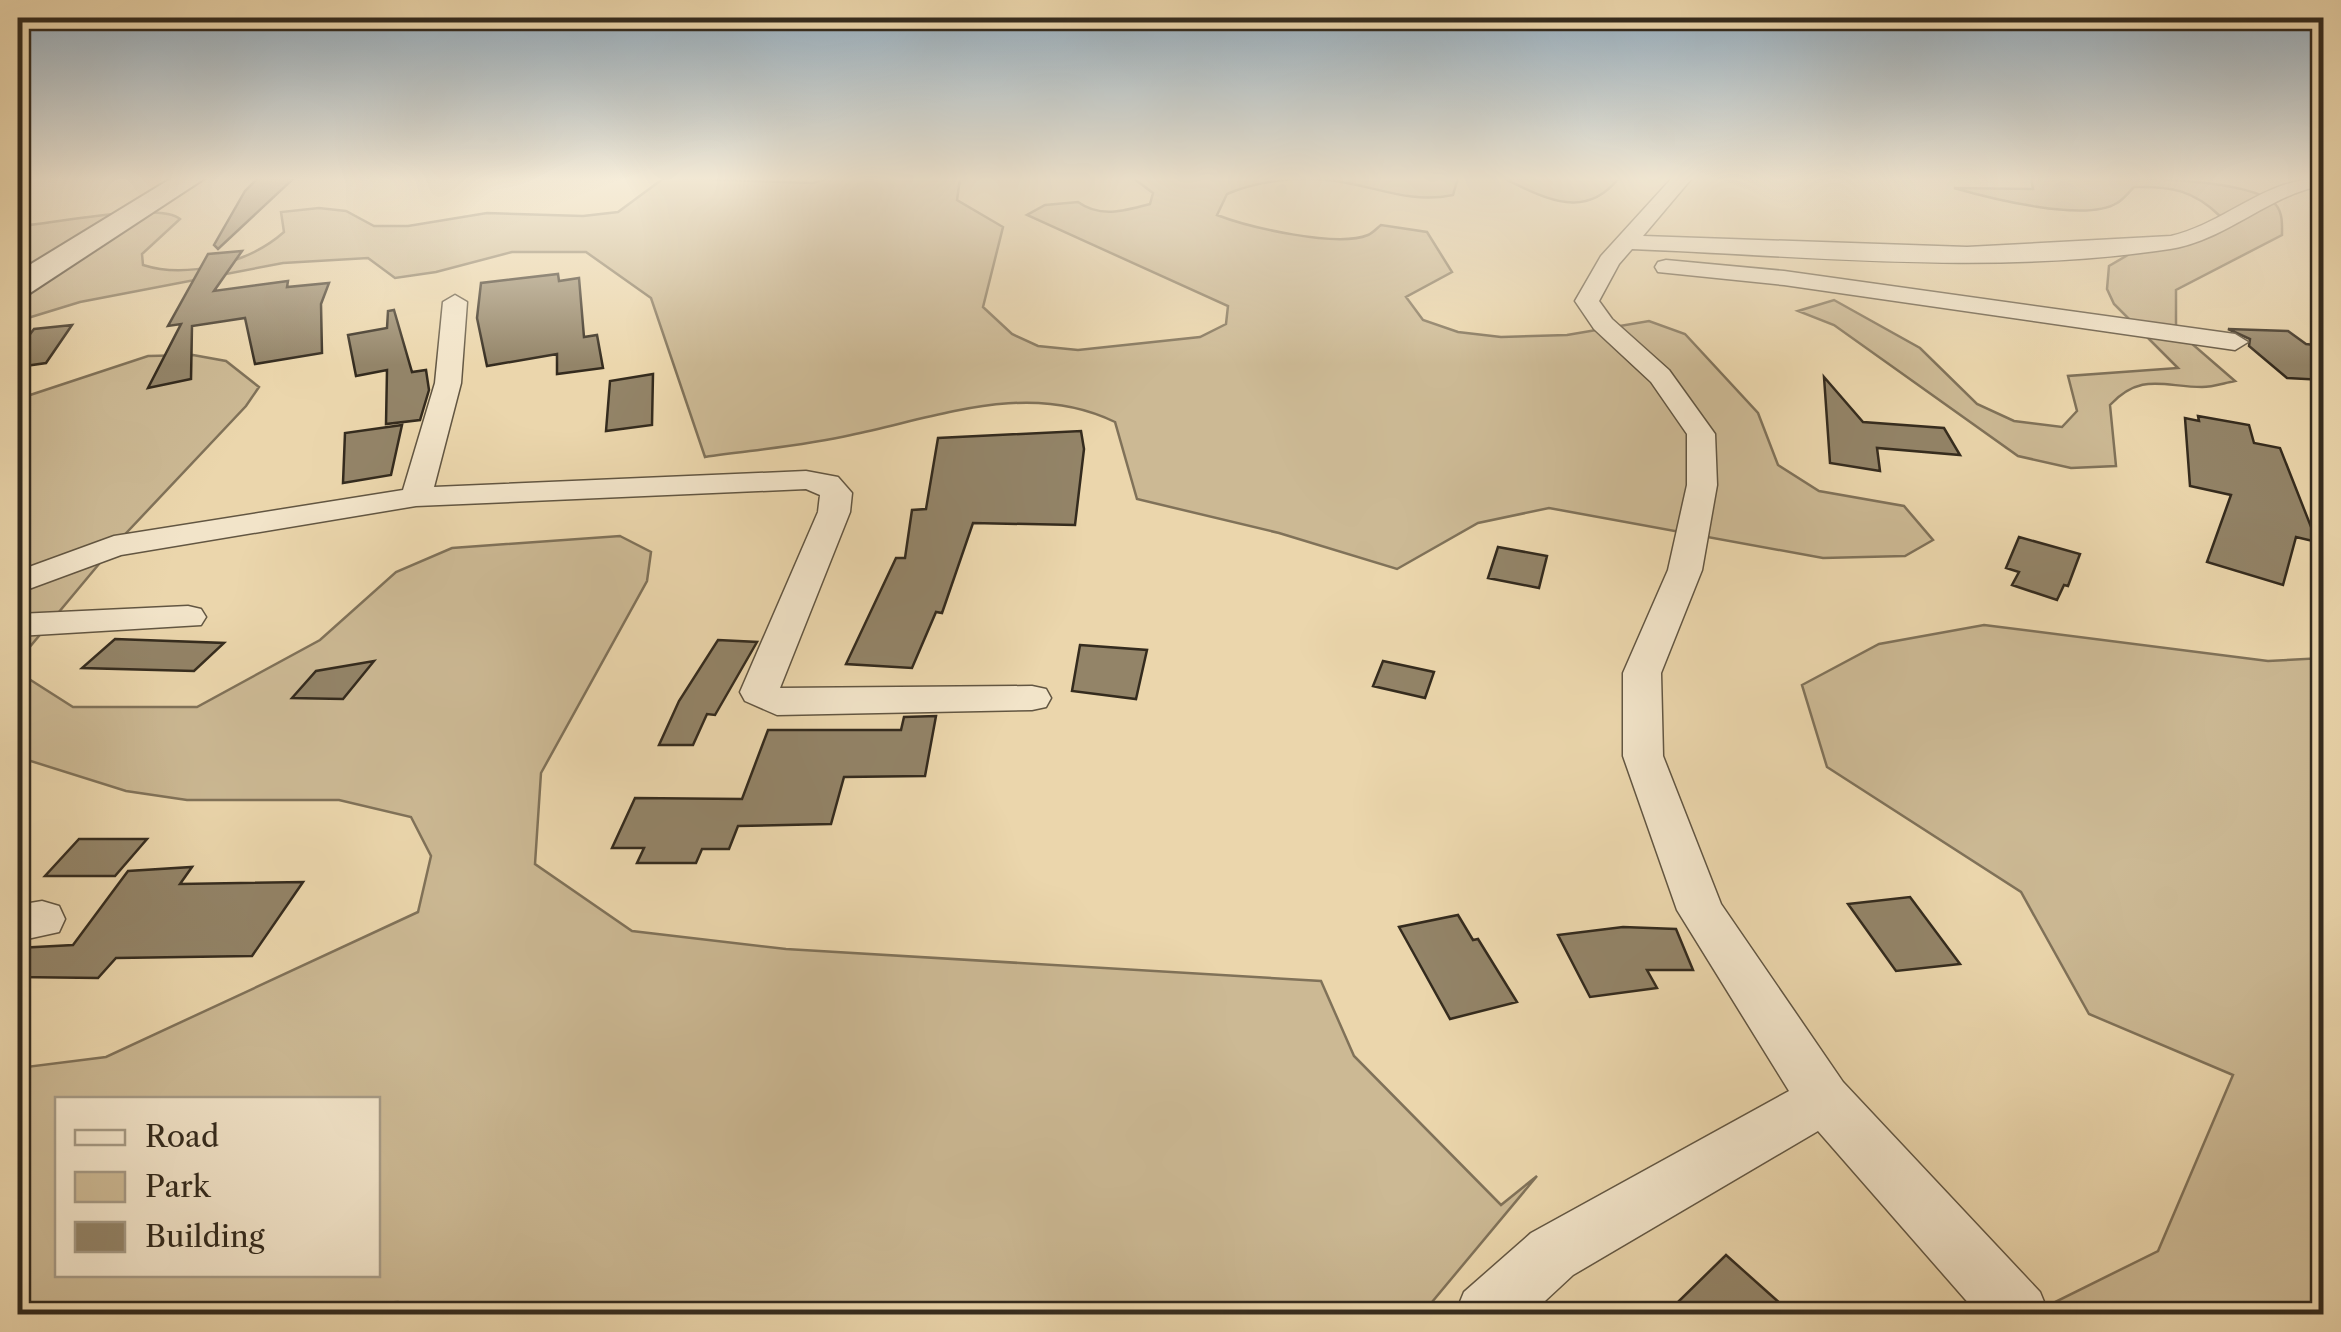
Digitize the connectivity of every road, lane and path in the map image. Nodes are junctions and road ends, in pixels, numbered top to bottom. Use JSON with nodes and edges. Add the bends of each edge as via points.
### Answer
{"nodes":[{"id":1,"x":92,"y":240,"type":"edge"},
{"id":2,"x":1628,"y":240,"type":"edge"},
{"id":3,"x":2173,"y":240,"type":"edge"},
{"id":4,"x":1617,"y":252,"type":"junction"},
{"id":5,"x":18,"y":286,"type":"edge"},
{"id":6,"x":455,"y":302,"type":"dead end"},
{"id":7,"x":2235,"y":342,"type":"dead end"},
{"id":8,"x":416,"y":497,"type":"junction"},
{"id":9,"x":18,"y":583,"type":"edge"},
{"id":10,"x":188,"y":618,"type":"dead end"},
{"id":11,"x":18,"y":625,"type":"edge"},
{"id":12,"x":1032,"y":698,"type":"dead end"},
{"id":13,"x":1824,"y":1099,"type":"junction"},
{"id":14,"x":1486,"y":1314,"type":"edge"},
{"id":15,"x":2018,"y":1314,"type":"edge"}],
"edges":[{"from":1,"to":5,"type":"street"},
{"from":2,"to":4,"type":"street"},
{"from":3,"to":4,"type":"street","via":[[1976,254]]},
{"from":4,"to":7,"type":"street"},
{"from":4,"to":13,"type":"street","via":[[1588,302],[1660,376],[1701,434],[1702,484],[1684,570],[1642,672],[1643,756],[1700,910]]},
{"from":6,"to":8,"type":"street","via":[[448,383]]},
{"from":8,"to":9,"type":"street","via":[[114,546]]},
{"from":8,"to":12,"type":"street","via":[[827,484],[836,493],[834,512],[760,692],[777,704]]},
{"from":10,"to":11,"type":"street"},
{"from":13,"to":14,"type":"street","via":[[1552,1254]]},
{"from":13,"to":15,"type":"street"}]}
